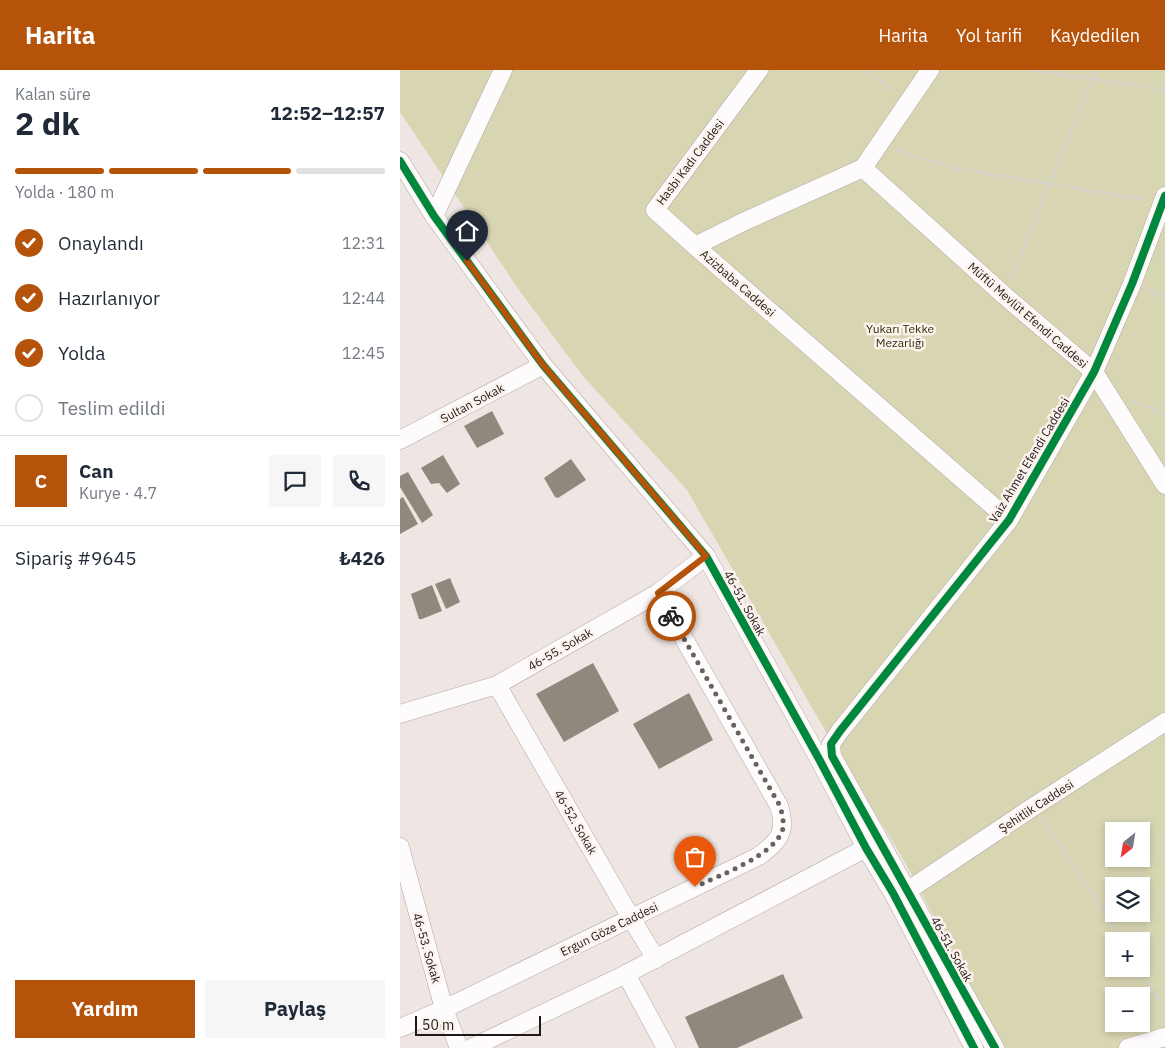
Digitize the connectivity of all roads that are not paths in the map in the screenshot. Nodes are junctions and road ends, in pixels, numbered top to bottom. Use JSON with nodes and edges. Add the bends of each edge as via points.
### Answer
{"nodes":[{"id":1,"x":503,"y":70,"type":"edge"},
{"id":2,"x":759,"y":70,"type":"edge"},
{"id":3,"x":930,"y":70,"type":"edge"},
{"id":4,"x":400,"y":161,"type":"edge"},
{"id":5,"x":863,"y":168,"type":"junction"},
{"id":6,"x":1164,"y":199,"type":"edge"},
{"id":7,"x":434,"y":216,"type":"junction"},
{"id":8,"x":696,"y":246,"type":"junction"},
{"id":9,"x":543,"y":365,"type":"junction"},
{"id":10,"x":1094,"y":372,"type":"junction"},
{"id":11,"x":400,"y":440,"type":"edge"},
{"id":12,"x":1165,"y":485,"type":"edge"},
{"id":13,"x":1009,"y":520,"type":"junction"},
{"id":14,"x":706,"y":556,"type":"junction"},
{"id":15,"x":658,"y":593,"type":"junction"},
{"id":16,"x":497,"y":685,"type":"junction"},
{"id":17,"x":400,"y":714,"type":"edge"},
{"id":18,"x":1165,"y":722,"type":"edge"},
{"id":19,"x":832,"y":756,"type":"joint"},
{"id":20,"x":400,"y":847,"type":"edge"},
{"id":21,"x":866,"y":848,"type":"junction"},
{"id":22,"x":907,"y":891,"type":"junction"},
{"id":23,"x":631,"y":918,"type":"junction"},
{"id":24,"x":656,"y":959,"type":"junction"},
{"id":25,"x":626,"y":974,"type":"junction"},
{"id":26,"x":444,"y":1009,"type":"junction"},
{"id":27,"x":400,"y":1028,"type":"edge"},
{"id":28,"x":1165,"y":1036,"type":"edge"},
{"id":29,"x":459,"y":1048,"type":"edge"},
{"id":30,"x":471,"y":1048,"type":"edge"},
{"id":31,"x":666,"y":1048,"type":"edge"},
{"id":32,"x":974,"y":1048,"type":"edge"},
{"id":33,"x":995,"y":1048,"type":"edge"},
{"id":34,"x":1128,"y":1048,"type":"edge"}],
"edges":[{"from":1,"to":7,"type":"street"},
{"from":2,"to":8,"type":"street","name":"Hasbi Kadı Caddesi","via":[[655,210]]},
{"from":3,"to":5,"type":"street"},
{"from":4,"to":7,"type":"street","name":"46-51. Sokak"},
{"from":5,"to":8,"type":"street","name":"Azizbaba Caddesi"},
{"from":5,"to":10,"type":"street","name":"Müftü Mevlüt Efendi Caddesi"},
{"from":6,"to":10,"type":"street","name":"Vaiz Ahmet Efendi Caddesi"},
{"from":7,"to":9,"type":"street","name":"46-51. Sokak"},
{"from":8,"to":13,"type":"street","name":"Azizbaba Caddesi"},
{"from":9,"to":11,"type":"street","name":"Sultan Sokak"},
{"from":9,"to":14,"type":"street","name":"46-51. Sokak"},
{"from":10,"to":12,"type":"street","name":"Müftü Mevlüt Efendi Caddesi"},
{"from":10,"to":13,"type":"street","name":"Vaiz Ahmet Efendi Caddesi"},
{"from":13,"to":19,"type":"street","name":"Vaiz Ahmet Efendi Caddesi","via":[[840,730],[831,744]]},
{"from":14,"to":15,"type":"street","name":"46-55. Sokak"},
{"from":14,"to":21,"type":"street","name":"46-51. Sokak"},
{"from":15,"to":16,"type":"street","name":"46-55. Sokak"},
{"from":15,"to":23,"type":"street","name":"Ergun Göze Caddesi","via":[[780,806],[783,829],[772,846],[760,856]]},
{"from":16,"to":17,"type":"street","name":"46-55. Sokak"},
{"from":16,"to":23,"type":"street","name":"46-52. Sokak"},
{"from":18,"to":22,"type":"street","name":"Şehitlik Caddesi"},
{"from":19,"to":22,"type":"street","name":"46-51. Sokak"},
{"from":20,"to":26,"type":"street","name":"46-53. Sokak"},
{"from":21,"to":24,"type":"street"},
{"from":21,"to":32,"type":"street","name":"46-51. Sokak","via":[[893,892]]},
{"from":22,"to":33,"type":"street","name":"46-51. Sokak"},
{"from":23,"to":24,"type":"street","name":"46-52. Sokak"},
{"from":23,"to":26,"type":"street","name":"Ergun Göze Caddesi"},
{"from":24,"to":25,"type":"street"},
{"from":25,"to":30,"type":"street"},
{"from":25,"to":31,"type":"street"},
{"from":26,"to":27,"type":"street","name":"Ergun Göze Caddesi"},
{"from":26,"to":29,"type":"street","name":"46-53. Sokak"},
{"from":28,"to":34,"type":"street"}]}
